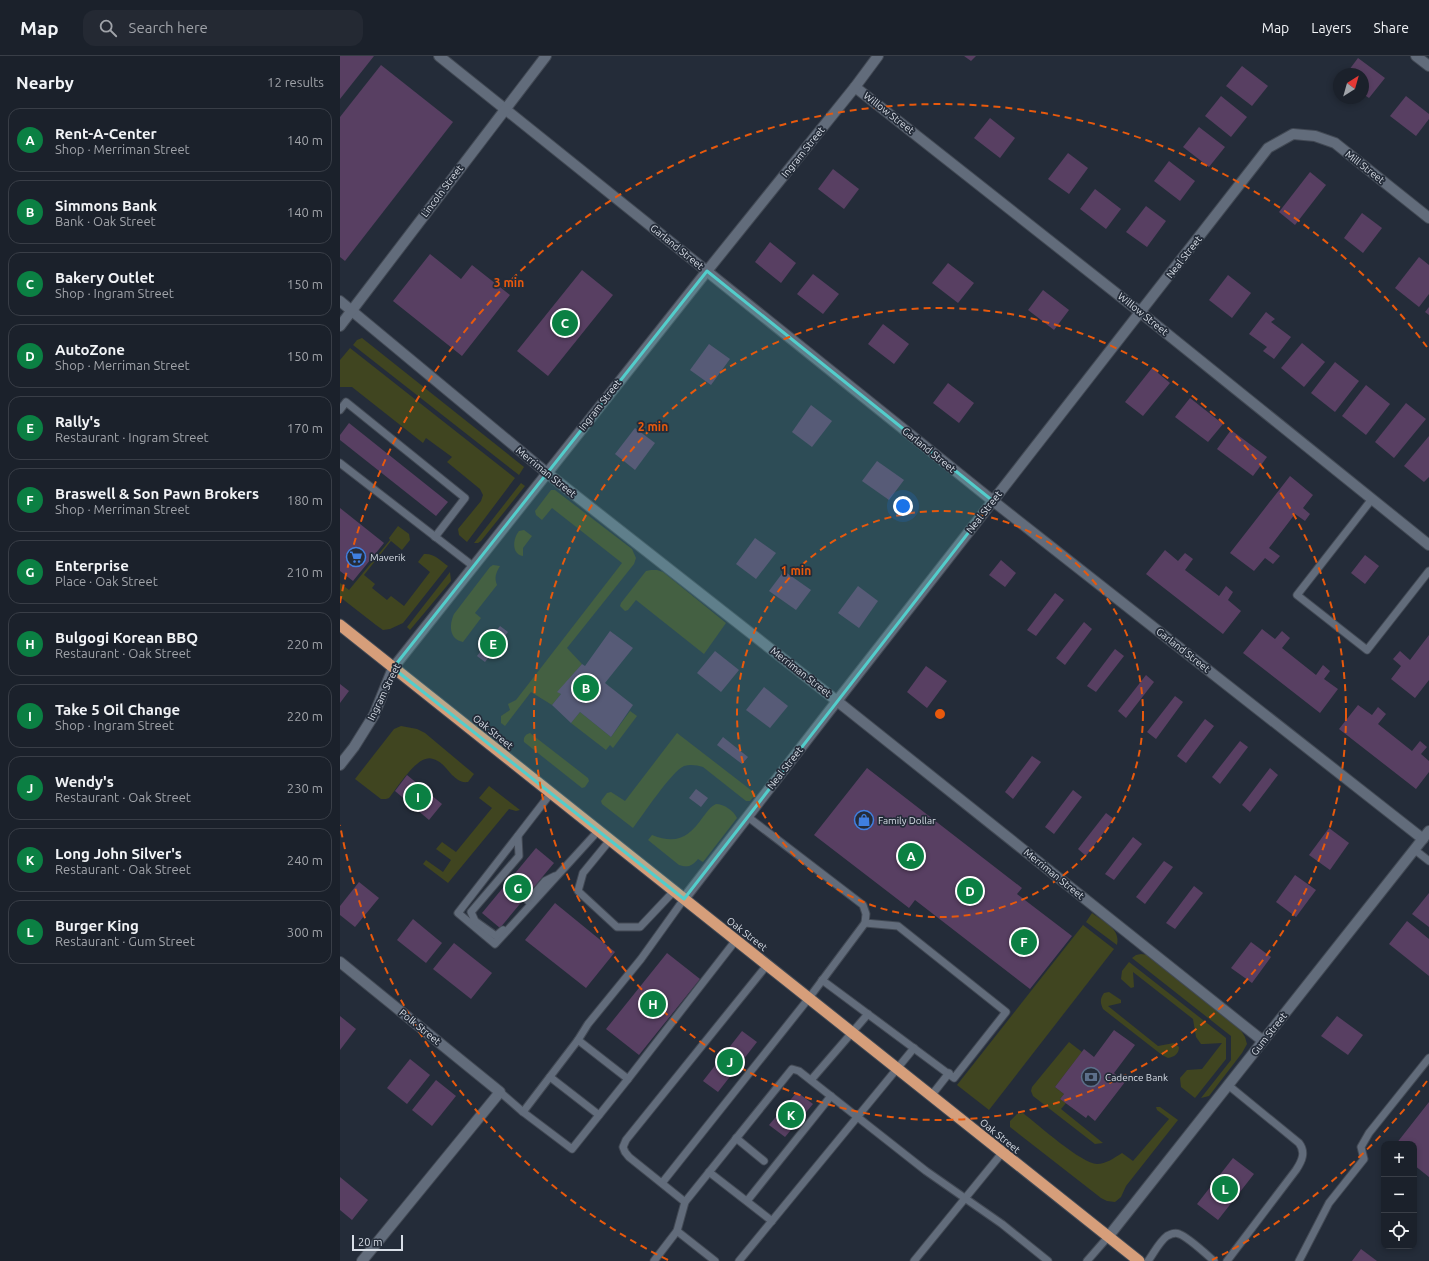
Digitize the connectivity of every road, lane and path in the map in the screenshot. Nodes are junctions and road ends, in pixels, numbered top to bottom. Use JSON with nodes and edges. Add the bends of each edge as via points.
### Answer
{"nodes":[{"id":1,"x":439,"y":56,"type":"edge"},
{"id":2,"x":546,"y":56,"type":"edge"},
{"id":3,"x":878,"y":56,"type":"edge"},
{"id":4,"x":1416,"y":56,"type":"edge"},
{"id":5,"x":1429,"y":66,"type":"edge"},
{"id":6,"x":855,"y":86,"type":"junction"},
{"id":7,"x":505,"y":108,"type":"junction"},
{"id":8,"x":1293,"y":134,"type":"joint"},
{"id":9,"x":1429,"y":218,"type":"edge"},
{"id":10,"x":707,"y":271,"type":"junction"},
{"id":11,"x":340,"y":301,"type":"edge"},
{"id":12,"x":352,"y":310,"type":"junction"},
{"id":13,"x":1140,"y":312,"type":"junction"},
{"id":14,"x":340,"y":326,"type":"edge"},
{"id":15,"x":340,"y":410,"type":"edge"},
{"id":16,"x":340,"y":463,"type":"edge"},
{"id":17,"x":547,"y":473,"type":"junction"},
{"id":18,"x":1372,"y":500,"type":"junction"},
{"id":19,"x":993,"y":501,"type":"junction"},
{"id":20,"x":435,"y":537,"type":"junction"},
{"id":21,"x":1429,"y":545,"type":"edge"},
{"id":22,"x":473,"y":566,"type":"junction"},
{"id":23,"x":1429,"y":571,"type":"edge"},
{"id":24,"x":340,"y":625,"type":"edge"},
{"id":25,"x":393,"y":668,"type":"junction"},
{"id":26,"x":837,"y":701,"type":"junction"},
{"id":27,"x":340,"y":765,"type":"edge"},
{"id":28,"x":551,"y":793,"type":"junction"},
{"id":29,"x":748,"y":817,"type":"junction"},
{"id":30,"x":598,"y":831,"type":"junction"},
{"id":31,"x":1426,"y":835,"type":"edge"},
{"id":32,"x":518,"y":836,"type":"junction"},
{"id":33,"x":610,"y":840,"type":"junction"},
{"id":34,"x":1415,"y":850,"type":"junction"},
{"id":35,"x":1429,"y":861,"type":"edge"},
{"id":36,"x":559,"y":874,"type":"junction"},
{"id":37,"x":674,"y":891,"type":"junction"},
{"id":38,"x":684,"y":899,"type":"junction"},
{"id":39,"x":865,"y":923,"type":"junction"},
{"id":40,"x":736,"y":940,"type":"junction"},
{"id":41,"x":340,"y":962,"type":"edge"},
{"id":42,"x":767,"y":965,"type":"junction"},
{"id":43,"x":822,"y":980,"type":"junction"},
{"id":44,"x":809,"y":998,"type":"junction"},
{"id":45,"x":868,"y":1014,"type":"junction"},
{"id":46,"x":852,"y":1032,"type":"junction"},
{"id":47,"x":578,"y":1040,"type":"junction"},
{"id":48,"x":1263,"y":1041,"type":"junction"},
{"id":49,"x":914,"y":1048,"type":"junction"},
{"id":50,"x":1429,"y":1058,"type":"edge"},
{"id":51,"x":897,"y":1069,"type":"junction"},
{"id":52,"x":949,"y":1074,"type":"junction"},
{"id":53,"x":550,"y":1077,"type":"junction"},
{"id":54,"x":628,"y":1080,"type":"junction"},
{"id":55,"x":811,"y":1080,"type":"junction"},
{"id":56,"x":1228,"y":1085,"type":"junction"},
{"id":57,"x":500,"y":1092,"type":"junction"},
{"id":58,"x":831,"y":1096,"type":"junction"},
{"id":59,"x":931,"y":1096,"type":"junction"},
{"id":60,"x":523,"y":1112,"type":"junction"},
{"id":61,"x":599,"y":1116,"type":"junction"},
{"id":62,"x":857,"y":1116,"type":"junction"},
{"id":63,"x":736,"y":1138,"type":"junction"},
{"id":64,"x":1002,"y":1153,"type":"junction"},
{"id":65,"x":764,"y":1161,"type":"dead end"},
{"id":66,"x":709,"y":1172,"type":"junction"},
{"id":67,"x":662,"y":1183,"type":"junction"},
{"id":68,"x":965,"y":1199,"type":"junction"},
{"id":69,"x":747,"y":1201,"type":"junction"},
{"id":70,"x":685,"y":1202,"type":"junction"},
{"id":71,"x":772,"y":1221,"type":"junction"},
{"id":72,"x":678,"y":1231,"type":"junction"},
{"id":73,"x":1108,"y":1237,"type":"junction"},
{"id":74,"x":362,"y":1261,"type":"edge"},
{"id":75,"x":654,"y":1261,"type":"edge"},
{"id":76,"x":715,"y":1261,"type":"edge"},
{"id":77,"x":739,"y":1261,"type":"edge"},
{"id":78,"x":914,"y":1261,"type":"edge"},
{"id":79,"x":1048,"y":1261,"type":"edge"},
{"id":80,"x":1087,"y":1261,"type":"edge"},
{"id":81,"x":1139,"y":1261,"type":"edge"},
{"id":82,"x":1148,"y":1261,"type":"edge"},
{"id":83,"x":1214,"y":1261,"type":"edge"},
{"id":84,"x":1227,"y":1261,"type":"edge"},
{"id":85,"x":1299,"y":1261,"type":"edge"}],
"edges":[{"from":1,"to":7,"type":"street","name":"Garland Street"},
{"from":2,"to":7,"type":"street","name":"Lincoln Street"},
{"from":3,"to":6,"type":"street","name":"Ingram Street"},
{"from":4,"to":5,"type":"street"},
{"from":6,"to":10,"type":"street","name":"Ingram Street"},
{"from":6,"to":13,"type":"street","name":"Willow Street"},
{"from":7,"to":10,"type":"street","name":"Garland Street"},
{"from":7,"to":12,"type":"street","name":"Lincoln Street"},
{"from":8,"to":9,"type":"street","name":"Mill Street","via":[[1315,136],[1335,144]]},
{"from":8,"to":13,"type":"street","name":"Neal Street","via":[[1268,148]]},
{"from":10,"to":17,"type":"street","name":"Ingram Street"},
{"from":10,"to":19,"type":"street","name":"Garland Street"},
{"from":11,"to":12,"type":"street","name":"Merriman Street"},
{"from":12,"to":14,"type":"street","name":"Lincoln Street"},
{"from":12,"to":17,"type":"street","name":"Merriman Street"},
{"from":13,"to":18,"type":"street","name":"Willow Street"},
{"from":13,"to":19,"type":"street","name":"Neal Street"},
{"from":15,"to":20,"type":"lane","via":[[346,402],[465,498]]},
{"from":16,"to":20,"type":"lane"},
{"from":17,"to":22,"type":"street","name":"Ingram Street"},
{"from":17,"to":26,"type":"street","name":"Merriman Street"},
{"from":18,"to":21,"type":"street","name":"Willow Street"},
{"from":18,"to":23,"type":"lane","via":[[1297,595],[1367,650]]},
{"from":19,"to":26,"type":"street","name":"Neal Street"},
{"from":19,"to":31,"type":"street","name":"Garland Street"},
{"from":20,"to":22,"type":"lane"},
{"from":22,"to":25,"type":"street","name":"Ingram Street"},
{"from":24,"to":25,"type":"highway","name":"Oak Street"},
{"from":25,"to":27,"type":"street","name":"Ingram Street","via":[[374,715]]},
{"from":25,"to":28,"type":"highway","name":"Oak Street"},
{"from":26,"to":29,"type":"street","name":"Neal Street"},
{"from":26,"to":48,"type":"street","name":"Merriman Street"},
{"from":28,"to":30,"type":"highway","name":"Oak Street"},
{"from":28,"to":32,"type":"lane"},
{"from":29,"to":38,"type":"street","name":"Neal Street"},
{"from":29,"to":39,"type":"lane","via":[[863,905]]},
{"from":30,"to":33,"type":"highway","name":"Oak Street"},
{"from":30,"to":36,"type":"lane"},
{"from":31,"to":34,"type":"street","name":"Gum Street"},
{"from":32,"to":36,"type":"lane","via":[[519,856],[471,912],[475,921],[496,936],[545,881]]},
{"from":32,"to":36,"type":"lane","via":[[458,913],[494,944]]},
{"from":33,"to":37,"type":"highway","name":"Oak Street"},
{"from":33,"to":37,"type":"lane","via":[[583,873],[578,891],[617,927],[640,927]]},
{"from":34,"to":35,"type":"lane"},
{"from":34,"to":48,"type":"street","name":"Gum Street"},
{"from":37,"to":38,"type":"highway","name":"Oak Street"},
{"from":38,"to":40,"type":"highway","name":"Oak Street"},
{"from":38,"to":47,"type":"lane"},
{"from":39,"to":43,"type":"lane"},
{"from":39,"to":52,"type":"lane","via":[[898,926],[1006,1012],[954,1078]]},
{"from":40,"to":42,"type":"highway","name":"Oak Street"},
{"from":40,"to":54,"type":"lane"},
{"from":41,"to":57,"type":"street","name":"Polk Street"},
{"from":42,"to":44,"type":"highway","name":"Oak Street"},
{"from":42,"to":67,"type":"lane","via":[[623,1147],[629,1158]]},
{"from":43,"to":44,"type":"lane"},
{"from":43,"to":45,"type":"lane"},
{"from":44,"to":46,"type":"highway","name":"Oak Street"},
{"from":44,"to":67,"type":"lane"},
{"from":45,"to":46,"type":"lane"},
{"from":45,"to":49,"type":"lane"},
{"from":46,"to":51,"type":"highway","name":"Oak Street"},
{"from":46,"to":55,"type":"lane"},
{"from":47,"to":53,"type":"lane"},
{"from":47,"to":54,"type":"lane"},
{"from":48,"to":56,"type":"street","name":"Gum Street"},
{"from":49,"to":51,"type":"lane"},
{"from":49,"to":52,"type":"lane"},
{"from":50,"to":85,"type":"lane","via":[[1369,1133],[1361,1147],[1364,1159],[1329,1203]]},
{"from":51,"to":59,"type":"highway","name":"Oak Street"},
{"from":51,"to":62,"type":"lane"},
{"from":52,"to":59,"type":"lane"},
{"from":53,"to":60,"type":"lane"},
{"from":53,"to":61,"type":"lane"},
{"from":54,"to":61,"type":"lane"},
{"from":55,"to":58,"type":"lane"},
{"from":55,"to":63,"type":"lane","via":[[792,1069]]},
{"from":56,"to":73,"type":"street","name":"Gum Street"},
{"from":56,"to":84,"type":"lane","via":[[1299,1143],[1303,1152],[1302,1161],[1296,1170]]},
{"from":57,"to":60,"type":"lane"},
{"from":57,"to":74,"type":"street"},
{"from":58,"to":62,"type":"lane"},
{"from":58,"to":69,"type":"lane"},
{"from":59,"to":64,"type":"highway","name":"Oak Street"},
{"from":60,"to":61,"type":"lane","via":[[572,1149]]},
{"from":62,"to":68,"type":"lane"},
{"from":62,"to":71,"type":"lane"},
{"from":63,"to":65,"type":"lane"},
{"from":63,"to":66,"type":"lane"},
{"from":64,"to":68,"type":"lane"},
{"from":64,"to":73,"type":"highway","name":"Oak Street"},
{"from":66,"to":69,"type":"lane"},
{"from":66,"to":70,"type":"lane"},
{"from":67,"to":70,"type":"lane"},
{"from":68,"to":78,"type":"lane"},
{"from":68,"to":79,"type":"lane","via":[[1002,1224]]},
{"from":69,"to":71,"type":"lane"},
{"from":70,"to":72,"type":"lane"},
{"from":71,"to":77,"type":"lane"},
{"from":72,"to":75,"type":"lane"},
{"from":72,"to":76,"type":"lane"},
{"from":73,"to":80,"type":"lane"},
{"from":73,"to":81,"type":"highway","name":"Oak Street"},
{"from":82,"to":83,"type":"lane","via":[[1167,1236],[1173,1234],[1186,1238]]}]}
